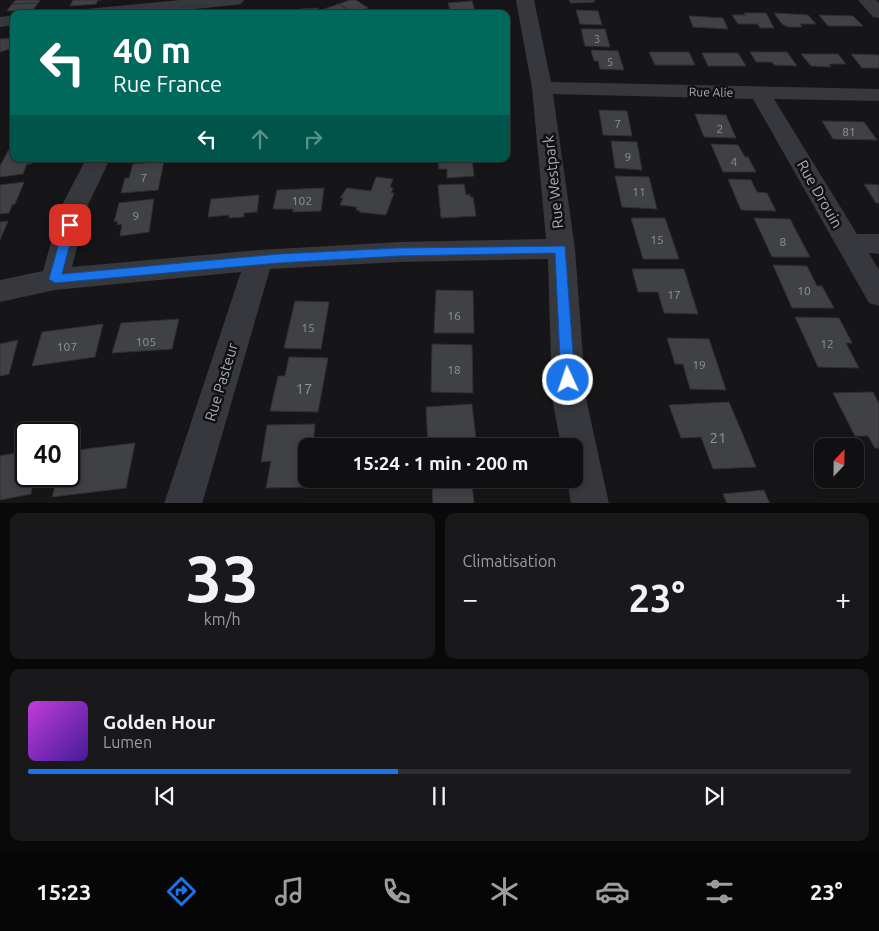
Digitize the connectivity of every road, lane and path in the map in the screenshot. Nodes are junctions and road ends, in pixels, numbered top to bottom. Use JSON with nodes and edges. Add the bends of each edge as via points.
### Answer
{"nodes":[{"id":1,"x":235,"y":0,"type":"edge"},
{"id":2,"x":867,"y":0,"type":"edge"},
{"id":3,"x":526,"y":5,"type":"edge"},
{"id":4,"x":129,"y":10,"type":"edge"},
{"id":5,"x":879,"y":13,"type":"edge"},
{"id":6,"x":542,"y":88,"type":"junction"},
{"id":7,"x":760,"y":93,"type":"junction"},
{"id":8,"x":879,"y":95,"type":"edge"},
{"id":9,"x":96,"y":162,"type":"edge"},
{"id":10,"x":848,"y":243,"type":"junction"},
{"id":11,"x":879,"y":244,"type":"edge"},
{"id":12,"x":561,"y":248,"type":"junction"},
{"id":13,"x":260,"y":260,"type":"junction"},
{"id":14,"x":55,"y":279,"type":"junction"},
{"id":15,"x":0,"y":291,"type":"edge"},
{"id":16,"x":879,"y":294,"type":"edge"},
{"id":17,"x":183,"y":503,"type":"edge"},
{"id":18,"x":590,"y":503,"type":"edge"}],
"edges":[{"from":1,"to":4,"type":"street"},
{"from":2,"to":5,"type":"street"},
{"from":3,"to":6,"type":"street","name":"Rue Westpark"},
{"from":6,"to":7,"type":"street","name":"Rue Alie"},
{"from":6,"to":12,"type":"street","name":"Rue Westpark"},
{"from":7,"to":8,"type":"street","name":"Rue Alie"},
{"from":7,"to":10,"type":"street","name":"Rue Drouin"},
{"from":9,"to":14,"type":"street","via":[[74,207]]},
{"from":10,"to":11,"type":"street"},
{"from":10,"to":16,"type":"street","name":"Rue Drouin"},
{"from":12,"to":13,"type":"street"},
{"from":12,"to":18,"type":"street","name":"Rue Westpark","via":[[569,398]]},
{"from":13,"to":14,"type":"street"},
{"from":13,"to":17,"type":"street","name":"Rue Pasteur"},
{"from":14,"to":15,"type":"street"}]}
